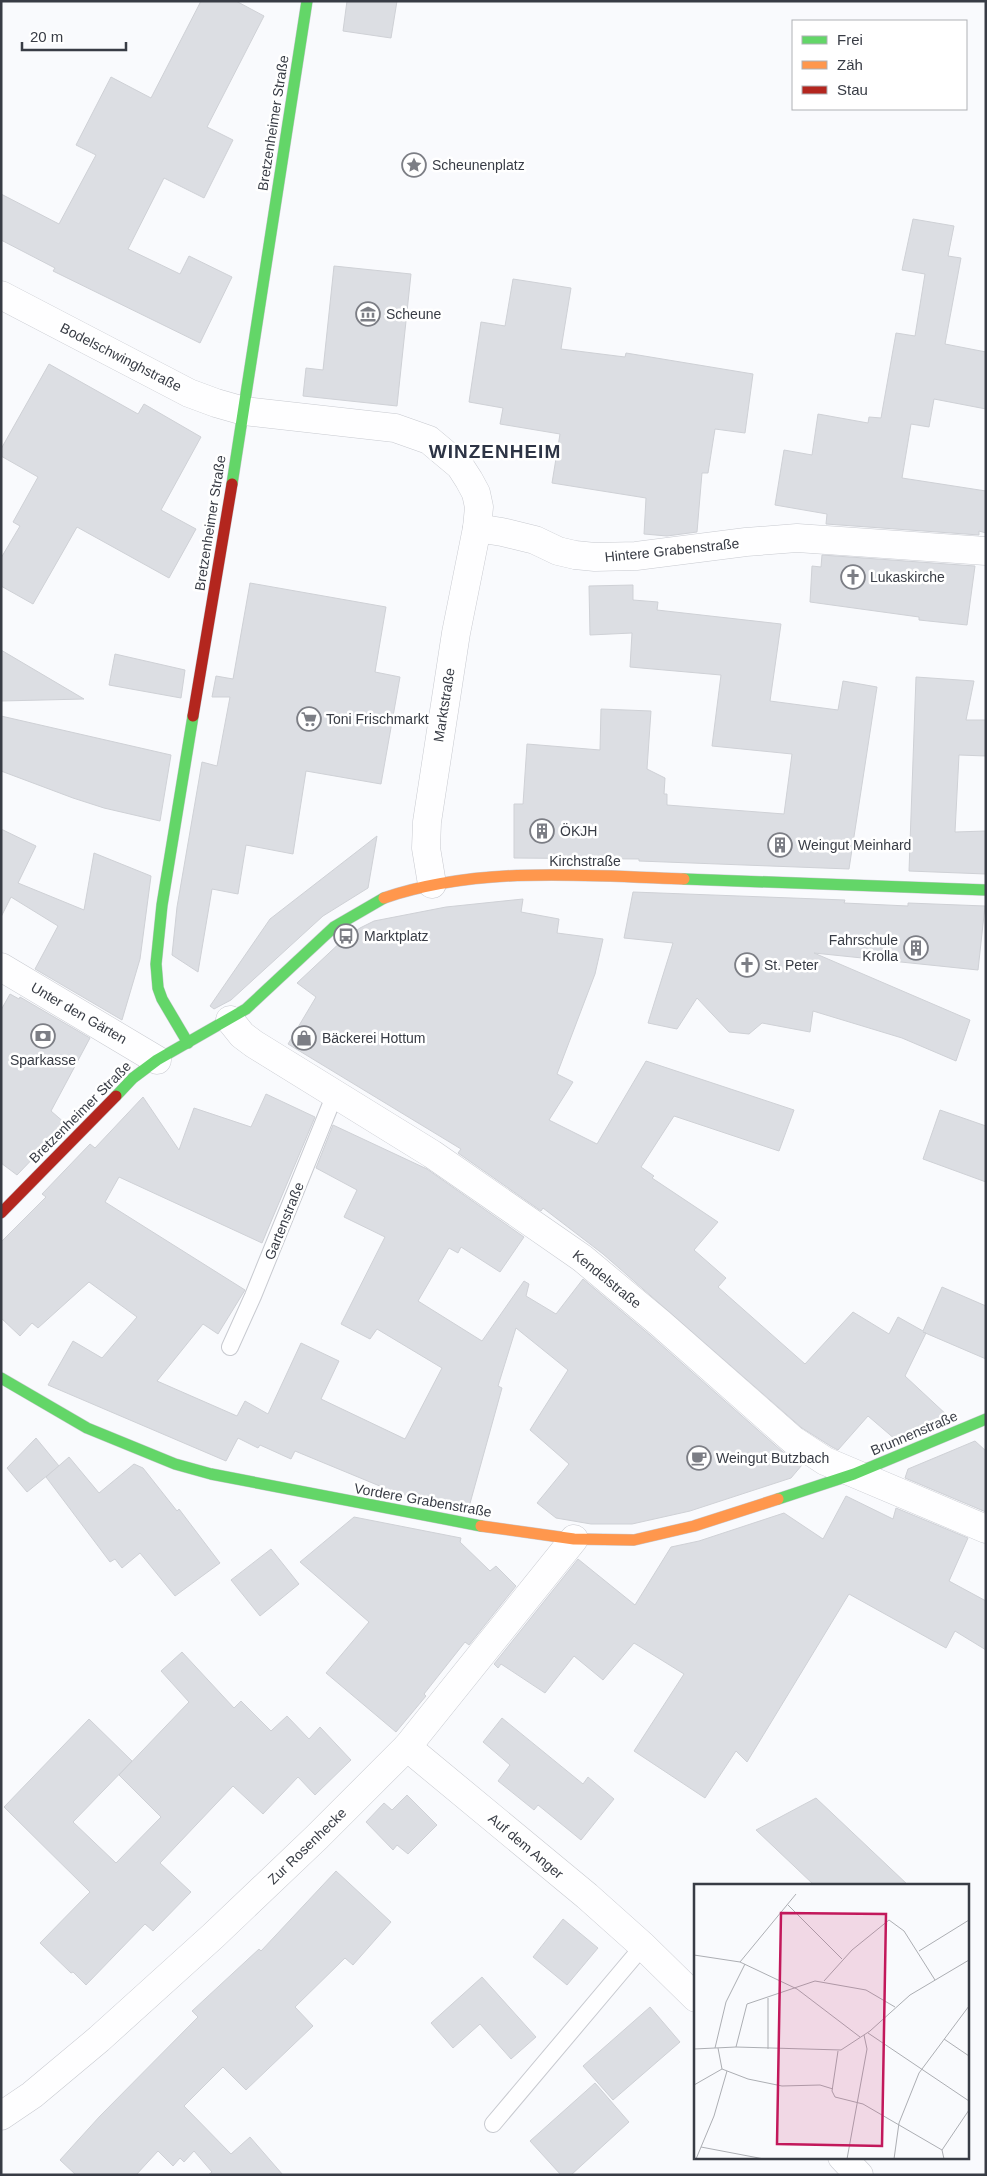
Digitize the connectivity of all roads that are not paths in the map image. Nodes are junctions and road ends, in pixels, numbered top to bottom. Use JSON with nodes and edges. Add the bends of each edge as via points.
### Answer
{"nodes":[{"id":1,"x":307,"y":1,"type":"edge"},
{"id":2,"x":1,"y":295,"type":"edge"},
{"id":3,"x":244,"y":411,"type":"junction"},
{"id":4,"x":477,"y":528,"type":"junction"},
{"id":5,"x":986,"y":551,"type":"edge"},
{"id":6,"x":432,"y":884,"type":"junction"},
{"id":7,"x":986,"y":890,"type":"edge"},
{"id":8,"x":1,"y":967,"type":"edge"},
{"id":9,"x":230,"y":1020,"type":"junction"},
{"id":10,"x":188,"y":1043,"type":"junction"},
{"id":11,"x":157,"y":1060,"type":"junction"},
{"id":12,"x":335,"y":1094,"type":"junction"},
{"id":13,"x":1,"y":1213,"type":"edge"},
{"id":14,"x":230,"y":1347,"type":"dead end"},
{"id":15,"x":1,"y":1378,"type":"edge"},
{"id":16,"x":986,"y":1419,"type":"edge"},
{"id":17,"x":854,"y":1474,"type":"junction"},
{"id":18,"x":986,"y":1530,"type":"edge"},
{"id":19,"x":574,"y":1539,"type":"junction"},
{"id":20,"x":407,"y":1747,"type":"junction"},
{"id":21,"x":643,"y":1946,"type":"junction"},
{"id":22,"x":694,"y":1996,"type":"edge"},
{"id":23,"x":1,"y":2116,"type":"edge"},
{"id":24,"x":493,"y":2124,"type":"dead end"},
{"id":25,"x":843,"y":2158,"type":"edge"},
{"id":26,"x":859,"y":2175,"type":"edge"}],
"edges":[{"from":1,"to":3,"type":"street","name":"Bretzenheimer Straße"},
{"from":2,"to":3,"type":"street","name":"Bodelschwinghstraße","via":[[189,393]]},
{"from":3,"to":4,"type":"street","via":[[395,428],[429,440],[460,466],[473,486],[479,507]]},
{"from":3,"to":10,"type":"street","name":"Bretzenheimer Straße","via":[[162,905],[156,963],[161,998]]},
{"from":4,"to":5,"type":"street","name":"Hintere Grabenstraße","via":[[535,540],[558,551],[595,557],[636,556],[797,538]]},
{"from":4,"to":6,"type":"street","name":"Marktstraße","via":[[456,633],[427,822],[426,848]]},
{"from":6,"to":7,"type":"street","name":"Kirchstraße","via":[[490,877],[592,875]]},
{"from":6,"to":9,"type":"street","name":"Kirchstraße","via":[[379,900],[334,927],[261,997]]},
{"from":8,"to":11,"type":"street","name":"Unter den Gärten"},
{"from":9,"to":10,"type":"street","name":"Bretzenheimer Straße"},
{"from":9,"to":12,"type":"street","name":"Kendelstraße","via":[[242,1036]]},
{"from":10,"to":11,"type":"street","name":"Bretzenheimer Straße"},
{"from":11,"to":13,"type":"street","name":"Bretzenheimer Straße","via":[[133,1078]]},
{"from":12,"to":14,"type":"lane","name":"Gartenstraße"},
{"from":12,"to":17,"type":"street","name":"Kendelstraße","via":[[432,1154],[582,1258],[793,1440],[825,1461]]},
{"from":15,"to":19,"type":"street","name":"Vordere Grabenstraße","via":[[87,1428],[175,1464],[210,1474],[499,1529]]},
{"from":16,"to":17,"type":"street","name":"Brunnenstraße"},
{"from":17,"to":18,"type":"street","name":"Kendelstraße"},
{"from":17,"to":19,"type":"street","name":"Vordere Grabenstraße","via":[[656,1536],[634,1540]]},
{"from":19,"to":20,"type":"street","name":"Zur Rosenhecke"},
{"from":20,"to":21,"type":"street","name":"Auf dem Anger"},
{"from":20,"to":23,"type":"street","name":"Zur Rosenhecke","via":[[213,1936],[32,2096]]},
{"from":21,"to":22,"type":"street","name":"Auf dem Anger"},
{"from":21,"to":24,"type":"lane"},
{"from":25,"to":26,"type":"street"}]}
